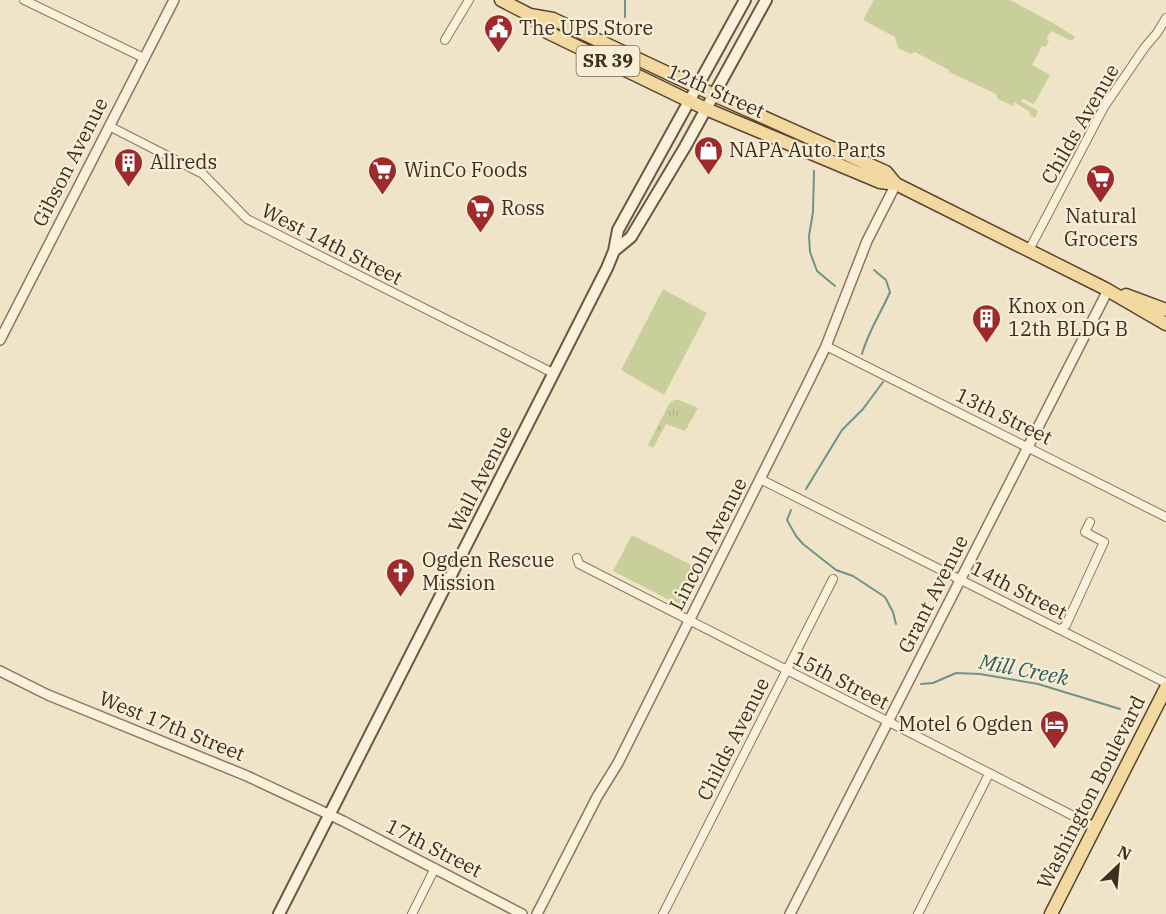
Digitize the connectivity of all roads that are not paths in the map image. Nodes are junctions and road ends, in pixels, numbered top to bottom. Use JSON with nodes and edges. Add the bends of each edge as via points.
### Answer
{"nodes":[{"id":1,"x":24,"y":0,"type":"edge"},
{"id":2,"x":174,"y":0,"type":"edge"},
{"id":3,"x":469,"y":0,"type":"edge"},
{"id":4,"x":501,"y":0,"type":"edge"},
{"id":5,"x":745,"y":0,"type":"edge"},
{"id":6,"x":766,"y":0,"type":"edge"},
{"id":7,"x":530,"y":15,"type":"junction"},
{"id":8,"x":1166,"y":18,"type":"edge"},
{"id":9,"x":445,"y":40,"type":"dead end"},
{"id":10,"x":144,"y":58,"type":"junction"},
{"id":11,"x":697,"y":88,"type":"junction"},
{"id":12,"x":714,"y":96,"type":"junction"},
{"id":13,"x":690,"y":101,"type":"junction"},
{"id":14,"x":706,"y":109,"type":"junction"},
{"id":15,"x":109,"y":126,"type":"junction"},
{"id":16,"x":896,"y":184,"type":"junction"},
{"id":17,"x":1029,"y":250,"type":"junction"},
{"id":18,"x":614,"y":251,"type":"junction"},
{"id":19,"x":1108,"y":290,"type":"junction"},
{"id":20,"x":1166,"y":310,"type":"edge"},
{"id":21,"x":1166,"y":324,"type":"edge"},
{"id":22,"x":0,"y":340,"type":"edge"},
{"id":23,"x":826,"y":346,"type":"junction"},
{"id":24,"x":553,"y":373,"type":"junction"},
{"id":25,"x":1029,"y":447,"type":"junction"},
{"id":26,"x":760,"y":479,"type":"junction"},
{"id":27,"x":1166,"y":517,"type":"edge"},
{"id":28,"x":1090,"y":522,"type":"dead end"},
{"id":29,"x":577,"y":558,"type":"dead end"},
{"id":30,"x":961,"y":578,"type":"junction"},
{"id":31,"x":833,"y":579,"type":"dead end"},
{"id":32,"x":689,"y":621,"type":"junction"},
{"id":33,"x":1061,"y":630,"type":"junction"},
{"id":34,"x":0,"y":671,"type":"edge"},
{"id":35,"x":786,"y":671,"type":"junction"},
{"id":36,"x":1166,"y":683,"type":"edge"},
{"id":37,"x":1166,"y":688,"type":"edge"},
{"id":38,"x":888,"y":722,"type":"junction"},
{"id":39,"x":989,"y":774,"type":"junction"},
{"id":40,"x":329,"y":816,"type":"junction"},
{"id":41,"x":1095,"y":827,"type":"junction"},
{"id":42,"x":435,"y":868,"type":"junction"},
{"id":43,"x":279,"y":914,"type":"edge"},
{"id":44,"x":412,"y":914,"type":"edge"},
{"id":45,"x":522,"y":914,"type":"edge"},
{"id":46,"x":537,"y":914,"type":"edge"},
{"id":47,"x":663,"y":914,"type":"edge"},
{"id":48,"x":790,"y":914,"type":"edge"},
{"id":49,"x":918,"y":914,"type":"edge"},
{"id":50,"x":1051,"y":914,"type":"edge"}],
"edges":[{"from":1,"to":10,"type":"street"},
{"from":2,"to":10,"type":"street","name":"Gibson Avenue"},
{"from":3,"to":9,"type":"street"},
{"from":4,"to":7,"type":"main road","name":"12th Street","number":"SR 39"},
{"from":5,"to":11,"type":"main road","name":"Wall Avenue"},
{"from":6,"to":12,"type":"main road","name":"Wall Avenue"},
{"from":7,"to":11,"type":"main road","name":"12th Street","number":"SR 39","via":[[553,19]]},
{"from":7,"to":13,"type":"main road","name":"12th Street","number":"SR 39","via":[[547,32]]},
{"from":8,"to":17,"type":"street","name":"Childs Avenue","via":[[1104,107]]},
{"from":10,"to":15,"type":"street","name":"Gibson Avenue"},
{"from":11,"to":12,"type":"main road","name":"12th Street","number":"SR 39"},
{"from":11,"to":13,"type":"main road","name":"Wall Avenue"},
{"from":12,"to":14,"type":"main road","name":"Wall Avenue"},
{"from":12,"to":16,"type":"main road","name":"12th Street","number":"SR 39","via":[[886,172]]},
{"from":13,"to":14,"type":"main road","name":"12th Street","number":"SR 39"},
{"from":13,"to":18,"type":"main road","name":"Wall Avenue","via":[[618,231]]},
{"from":14,"to":16,"type":"main road","name":"12th Street","number":"SR 39","via":[[880,182]]},
{"from":14,"to":18,"type":"main road","name":"Wall Avenue","via":[[631,237]]},
{"from":15,"to":22,"type":"street","name":"Gibson Avenue"},
{"from":15,"to":24,"type":"street","name":"West 14th Street","via":[[203,174],[247,219]]},
{"from":16,"to":17,"type":"main road","name":"12th Street","number":"SR 39"},
{"from":16,"to":23,"type":"street","name":"Lincoln Avenue","via":[[867,241]]},
{"from":17,"to":19,"type":"main road","name":"12th Street","number":"SR 39"},
{"from":18,"to":24,"type":"main road","name":"Wall Avenue"},
{"from":19,"to":20,"type":"main road","name":"12th Street","number":"SR 39"},
{"from":19,"to":21,"type":"main road","name":"12th Street","number":"SR 39"},
{"from":19,"to":25,"type":"street","name":"Grant Avenue"},
{"from":23,"to":25,"type":"street","name":"13th Street"},
{"from":23,"to":26,"type":"street","name":"Lincoln Avenue"},
{"from":24,"to":40,"type":"main road","name":"Wall Avenue"},
{"from":25,"to":27,"type":"street","name":"13th Street"},
{"from":25,"to":30,"type":"street","name":"Grant Avenue"},
{"from":26,"to":30,"type":"street","name":"14th Street"},
{"from":26,"to":32,"type":"street","name":"Lincoln Avenue"},
{"from":28,"to":33,"type":"street","via":[[1084,532],[1104,543]]},
{"from":29,"to":32,"type":"street","name":"15th Street","via":[[579,564]]},
{"from":30,"to":33,"type":"street","name":"14th Street"},
{"from":30,"to":38,"type":"street","name":"Grant Avenue"},
{"from":31,"to":35,"type":"street","name":"Childs Avenue"},
{"from":32,"to":35,"type":"street","name":"15th Street"},
{"from":32,"to":46,"type":"street","name":"Lincoln Avenue"},
{"from":33,"to":36,"type":"street","name":"14th Street"},
{"from":34,"to":40,"type":"street","name":"West 17th Street","via":[[48,695],[247,776]]},
{"from":35,"to":38,"type":"street","name":"15th Street"},
{"from":35,"to":47,"type":"street","name":"Childs Avenue"},
{"from":37,"to":41,"type":"main road","name":"Washington Boulevard"},
{"from":38,"to":39,"type":"street","name":"15th Street"},
{"from":38,"to":48,"type":"street","name":"Grant Avenue"},
{"from":39,"to":41,"type":"street","name":"15th Street"},
{"from":39,"to":49,"type":"street"},
{"from":40,"to":42,"type":"street","name":"17th Street"},
{"from":40,"to":43,"type":"main road","name":"Wall Avenue"},
{"from":41,"to":50,"type":"main road","name":"Washington Boulevard"},
{"from":42,"to":44,"type":"street"},
{"from":42,"to":45,"type":"street","name":"17th Street"}]}
